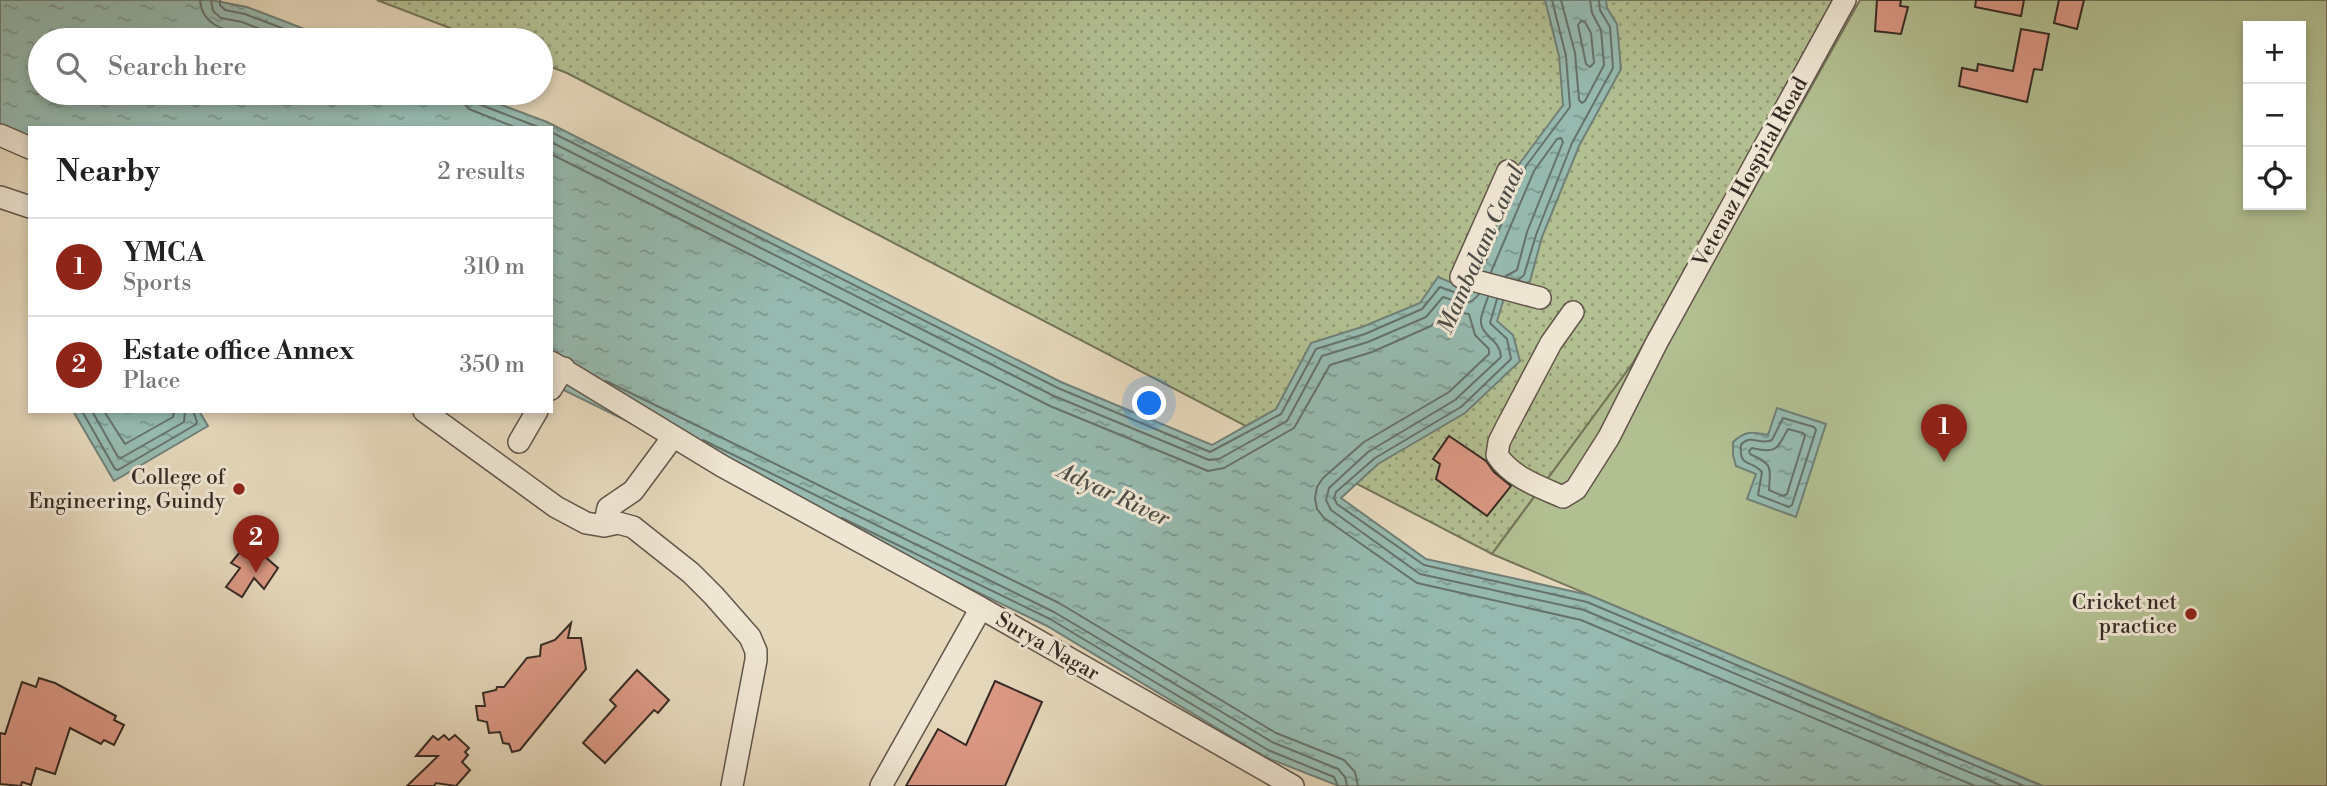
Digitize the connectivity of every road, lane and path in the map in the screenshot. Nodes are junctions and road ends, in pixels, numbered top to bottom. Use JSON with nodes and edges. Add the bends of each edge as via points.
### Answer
{"nodes":[{"id":1,"x":1844,"y":0,"type":"edge"},
{"id":2,"x":0,"y":135,"type":"edge"},
{"id":3,"x":28,"y":147,"type":"edge"},
{"id":4,"x":1508,"y":171,"type":"dead end"},
{"id":5,"x":0,"y":197,"type":"edge"},
{"id":6,"x":28,"y":206,"type":"edge"},
{"id":7,"x":1540,"y":299,"type":"dead end"},
{"id":8,"x":1573,"y":312,"type":"dead end"},
{"id":9,"x":557,"y":365,"type":"edge"},
{"id":10,"x":427,"y":413,"type":"edge"},
{"id":11,"x":536,"y":413,"type":"edge"},
{"id":12,"x":673,"y":438,"type":"junction"},
{"id":13,"x":519,"y":442,"type":"dead end"},
{"id":14,"x":604,"y":526,"type":"junction"},
{"id":15,"x":981,"y":608,"type":"junction"},
{"id":16,"x":883,"y":785,"type":"edge"},
{"id":17,"x":732,"y":786,"type":"edge"},
{"id":18,"x":1293,"y":786,"type":"edge"}],
"edges":[{"from":1,"to":8,"type":"street","name":"Vetenaz Hospital Road","via":[[1609,438],[1576,489],[1563,497],[1523,479],[1497,455],[1518,404]]},
{"from":2,"to":3,"type":"street"},
{"from":4,"to":7,"type":"street","via":[[1461,276]]},
{"from":5,"to":6,"type":"street"},
{"from":9,"to":12,"type":"street"},
{"from":10,"to":14,"type":"street","via":[[556,507],[586,523]]},
{"from":11,"to":13,"type":"street"},
{"from":12,"to":14,"type":"street","via":[[633,491],[608,508]]},
{"from":12,"to":15,"type":"street"},
{"from":14,"to":17,"type":"street","via":[[633,527],[691,573],[750,637],[756,660]]},
{"from":15,"to":16,"type":"street","name":"Surya Nagar"},
{"from":15,"to":18,"type":"street","name":"Surya Nagar"}]}
